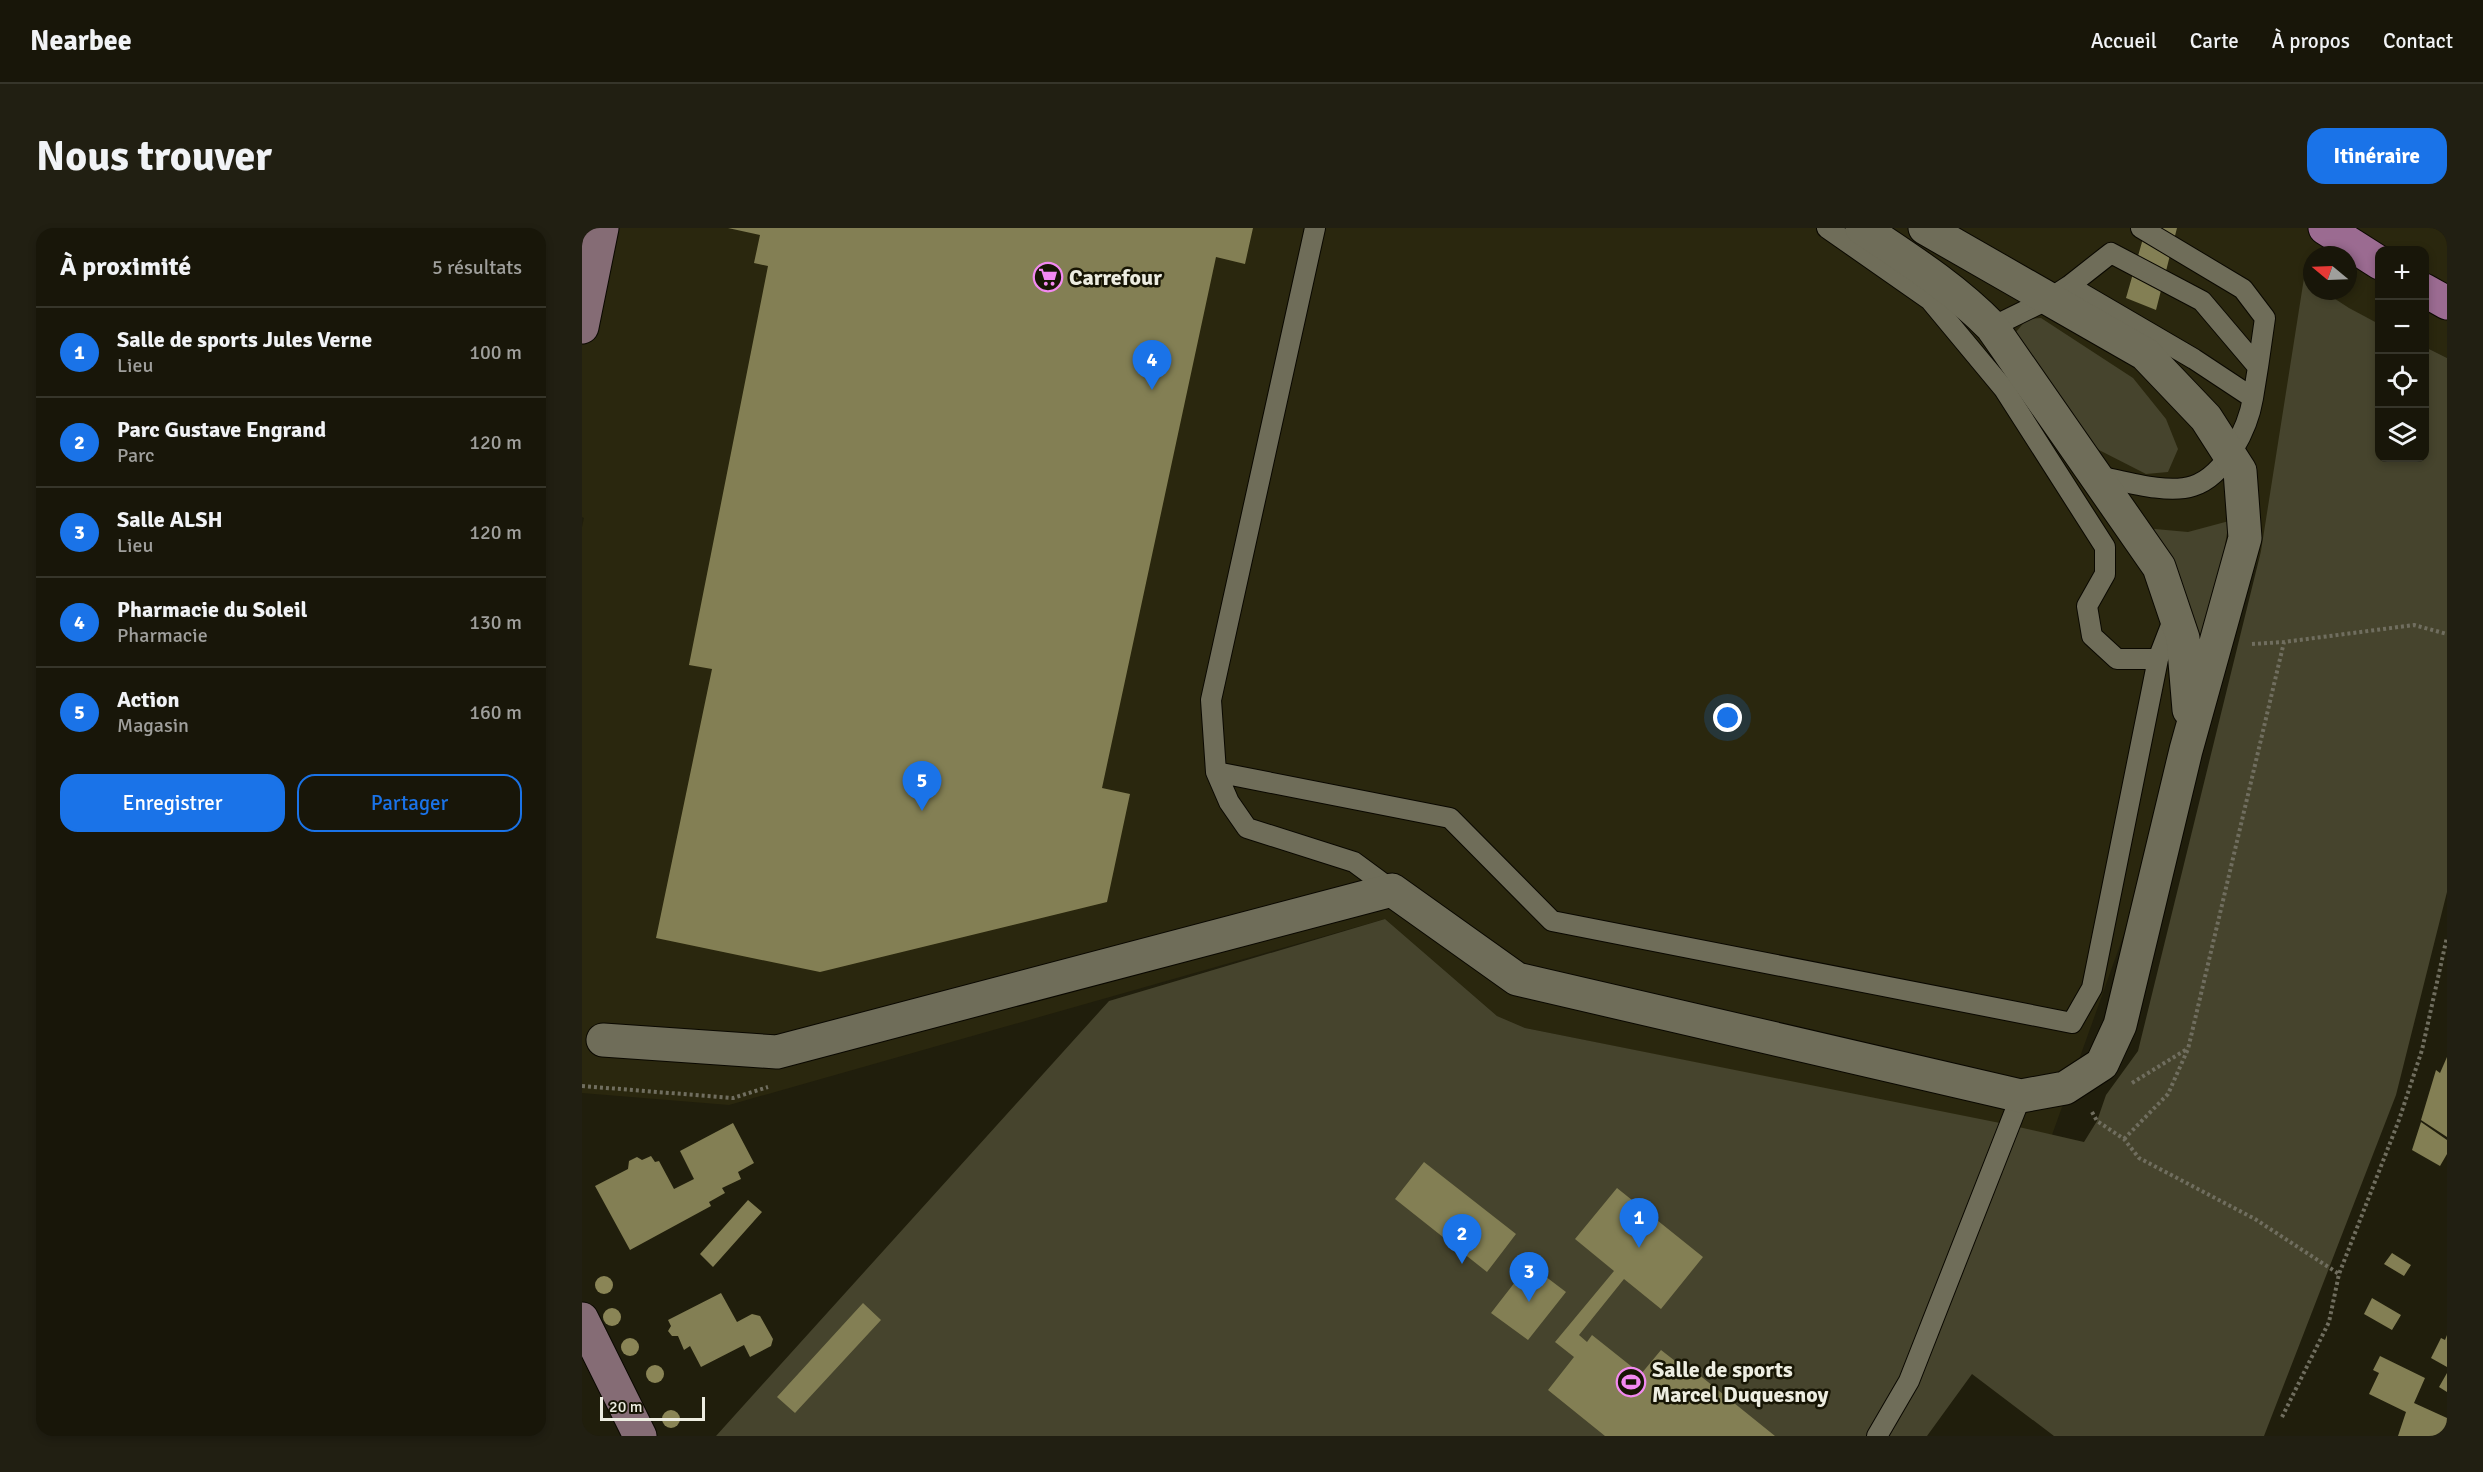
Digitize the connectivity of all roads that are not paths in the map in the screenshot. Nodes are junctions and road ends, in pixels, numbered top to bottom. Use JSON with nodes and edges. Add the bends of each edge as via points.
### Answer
{"nodes":[{"id":1,"x":602,"y":228,"type":"edge"},
{"id":2,"x":1316,"y":228,"type":"edge"},
{"id":3,"x":1827,"y":228,"type":"edge"},
{"id":4,"x":1862,"y":228,"type":"edge"},
{"id":5,"x":1925,"y":228,"type":"edge"},
{"id":6,"x":2141,"y":228,"type":"edge"},
{"id":7,"x":2325,"y":228,"type":"edge"},
{"id":8,"x":2375,"y":260,"type":"edge"},
{"id":9,"x":2059,"y":293,"type":"junction"},
{"id":10,"x":2429,"y":293,"type":"edge"},
{"id":11,"x":2447,"y":303,"type":"edge"},
{"id":12,"x":582,"y":327,"type":"edge"},
{"id":13,"x":1992,"y":327,"type":"junction"},
{"id":14,"x":2258,"y":367,"type":"junction"},
{"id":15,"x":2253,"y":398,"type":"junction"},
{"id":16,"x":2230,"y":455,"type":"junction"},
{"id":17,"x":2093,"y":475,"type":"junction"},
{"id":18,"x":2175,"y":615,"type":"junction"},
{"id":19,"x":2158,"y":659,"type":"junction"},
{"id":20,"x":2186,"y":750,"type":"junction"},
{"id":21,"x":1216,"y":772,"type":"junction"},
{"id":22,"x":1392,"y":890,"type":"junction"},
{"id":23,"x":603,"y":1040,"type":"dead end"},
{"id":24,"x":2021,"y":1096,"type":"junction"},
{"id":25,"x":582,"y":1319,"type":"edge"},
{"id":26,"x":582,"y":1373,"type":"edge"},
{"id":27,"x":615,"y":1436,"type":"edge"},
{"id":28,"x":640,"y":1436,"type":"edge"},
{"id":29,"x":1876,"y":1436,"type":"edge"}],
"edges":[{"from":1,"to":12,"type":"street"},
{"from":2,"to":21,"type":"lane","via":[[1211,700]]},
{"from":3,"to":19,"type":"lane","via":[[1930,300],[2004,389],[2105,547],[2105,574],[2087,606],[2092,636],[2117,659]]},
{"from":4,"to":13,"type":"street","via":[[1966,300]]},
{"from":5,"to":9,"type":"street"},
{"from":6,"to":14,"type":"lane","via":[[2243,289],[2265,318]]},
{"from":7,"to":8,"type":"main road"},
{"from":9,"to":13,"type":"lane"},
{"from":9,"to":14,"type":"lane","via":[[2111,253],[2202,301]]},
{"from":9,"to":15,"type":"lane","via":[[2194,359]]},
{"from":9,"to":16,"type":"street","via":[[2145,354],[2206,418]]},
{"from":10,"to":11,"type":"main road"},
{"from":13,"to":17,"type":"street"},
{"from":14,"to":15,"type":"lane"},
{"from":15,"to":16,"type":"lane","via":[[2250,418]]},
{"from":16,"to":17,"type":"lane","via":[[2209,477],[2193,486],[2163,489]]},
{"from":16,"to":20,"type":"street","via":[[2240,471],[2245,538]]},
{"from":17,"to":18,"type":"street","via":[[2159,567]]},
{"from":18,"to":19,"type":"lane"},
{"from":18,"to":20,"type":"street","via":[[2183,638],[2189,699]]},
{"from":19,"to":21,"type":"lane","via":[[2092,988],[2072,1023],[1552,921],[1450,818]]},
{"from":20,"to":24,"type":"street","via":[[2120,1025],[2102,1064],[2065,1088]]},
{"from":21,"to":22,"type":"lane","via":[[1229,802],[1247,828],[1354,862]]},
{"from":22,"to":23,"type":"street","via":[[777,1052]]},
{"from":22,"to":24,"type":"street","via":[[1517,979]]},
{"from":24,"to":29,"type":"lane","via":[[1909,1381]]},
{"from":25,"to":28,"type":"street"},
{"from":26,"to":27,"type":"street"}]}
